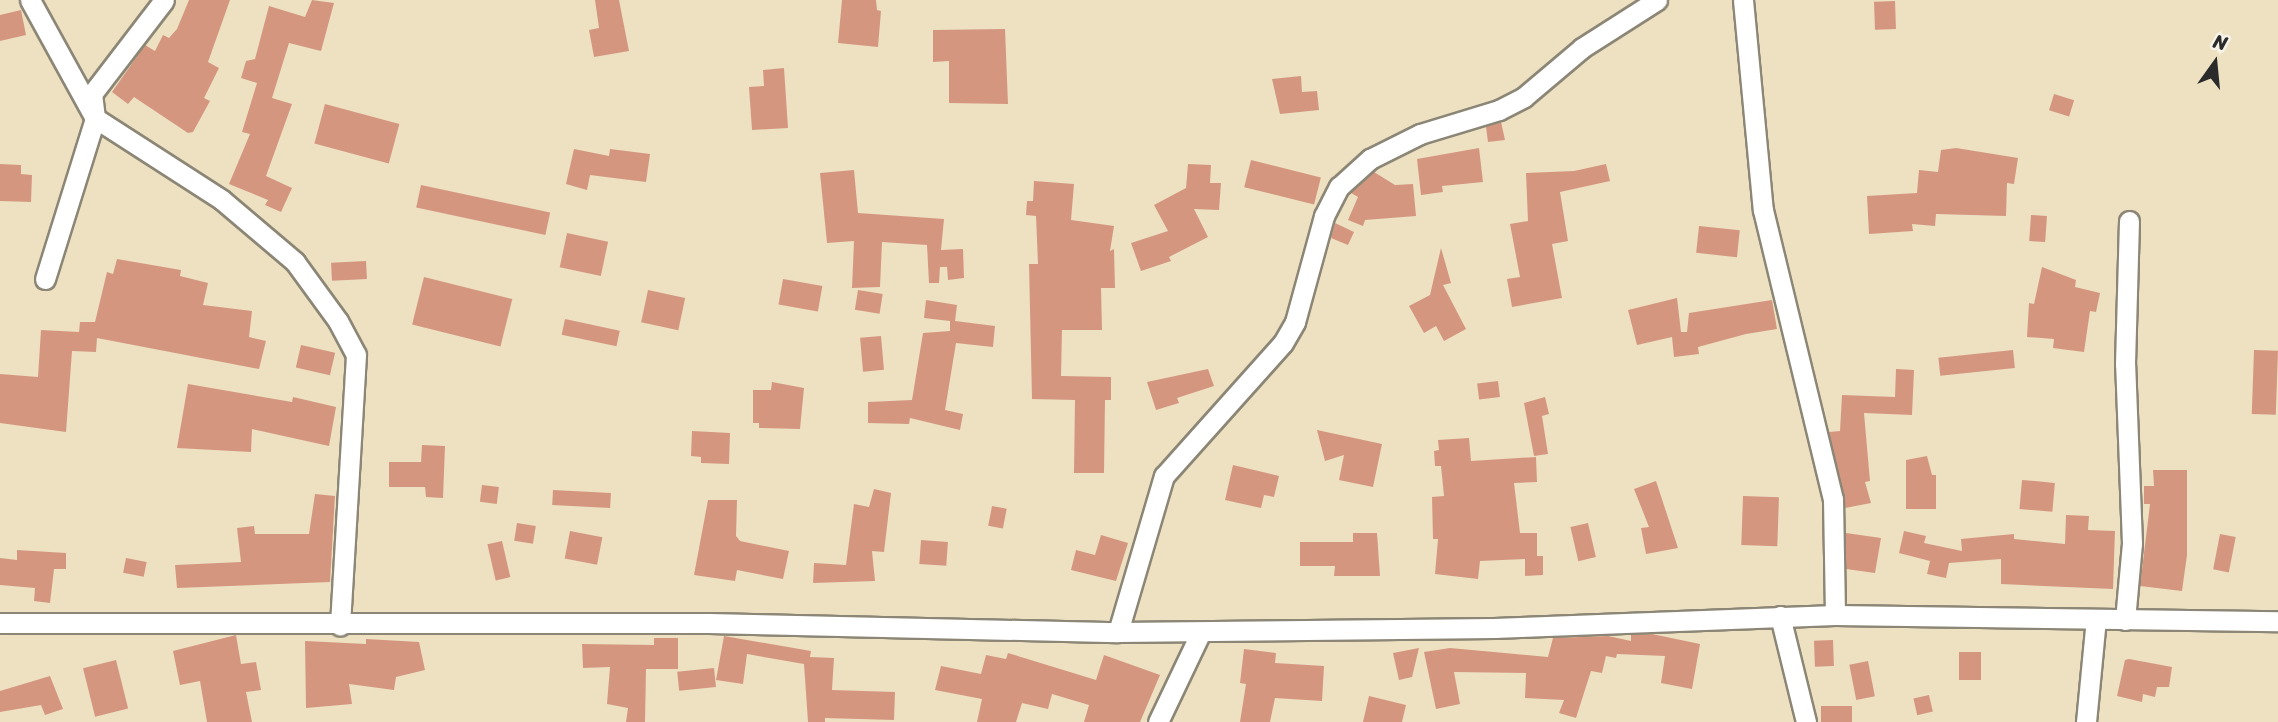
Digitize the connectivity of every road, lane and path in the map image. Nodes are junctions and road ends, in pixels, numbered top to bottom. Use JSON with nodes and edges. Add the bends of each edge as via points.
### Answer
{"nodes":[{"id":1,"x":30,"y":0,"type":"edge"},
{"id":2,"x":164,"y":0,"type":"edge"},
{"id":3,"x":1657,"y":0,"type":"edge"},
{"id":4,"x":1743,"y":0,"type":"edge"},
{"id":5,"x":95,"y":118,"type":"junction"},
{"id":6,"x":2129,"y":221,"type":"dead end"},
{"id":7,"x":45,"y":279,"type":"dead end"},
{"id":8,"x":1835,"y":615,"type":"junction"},
{"id":9,"x":1780,"y":616,"type":"junction"},
{"id":10,"x":2096,"y":619,"type":"junction"},
{"id":11,"x":2125,"y":620,"type":"junction"},
{"id":12,"x":2278,"y":621,"type":"edge"},
{"id":13,"x":0,"y":623,"type":"edge"},
{"id":14,"x":340,"y":626,"type":"junction"},
{"id":15,"x":1118,"y":632,"type":"junction"},
{"id":16,"x":1201,"y":632,"type":"junction"},
{"id":17,"x":1158,"y":722,"type":"edge"},
{"id":18,"x":1806,"y":722,"type":"edge"},
{"id":19,"x":2086,"y":722,"type":"edge"}],
"edges":[{"from":1,"to":5,"type":"street"},
{"from":2,"to":5,"type":"street","via":[[154,20],[104,74],[92,94]]},
{"from":3,"to":15,"type":"street","via":[[1602,33],[1524,97],[1499,110],[1420,134],[1370,159],[1339,187],[1324,216],[1295,322],[1283,343],[1164,476]]},
{"from":4,"to":8,"type":"street","via":[[1763,210],[1833,499]]},
{"from":5,"to":7,"type":"street"},
{"from":5,"to":14,"type":"street","via":[[222,200],[295,262],[338,321],[356,355]]},
{"from":6,"to":11,"type":"street","via":[[2125,364],[2132,543]]},
{"from":8,"to":9,"type":"street"},
{"from":8,"to":10,"type":"street"},
{"from":9,"to":16,"type":"street","via":[[1494,628]]},
{"from":9,"to":18,"type":"street"},
{"from":10,"to":11,"type":"street"},
{"from":10,"to":19,"type":"street"},
{"from":11,"to":12,"type":"street"},
{"from":13,"to":14,"type":"street"},
{"from":14,"to":15,"type":"street","via":[[709,623]]},
{"from":15,"to":16,"type":"street"},
{"from":16,"to":17,"type":"street"}]}
